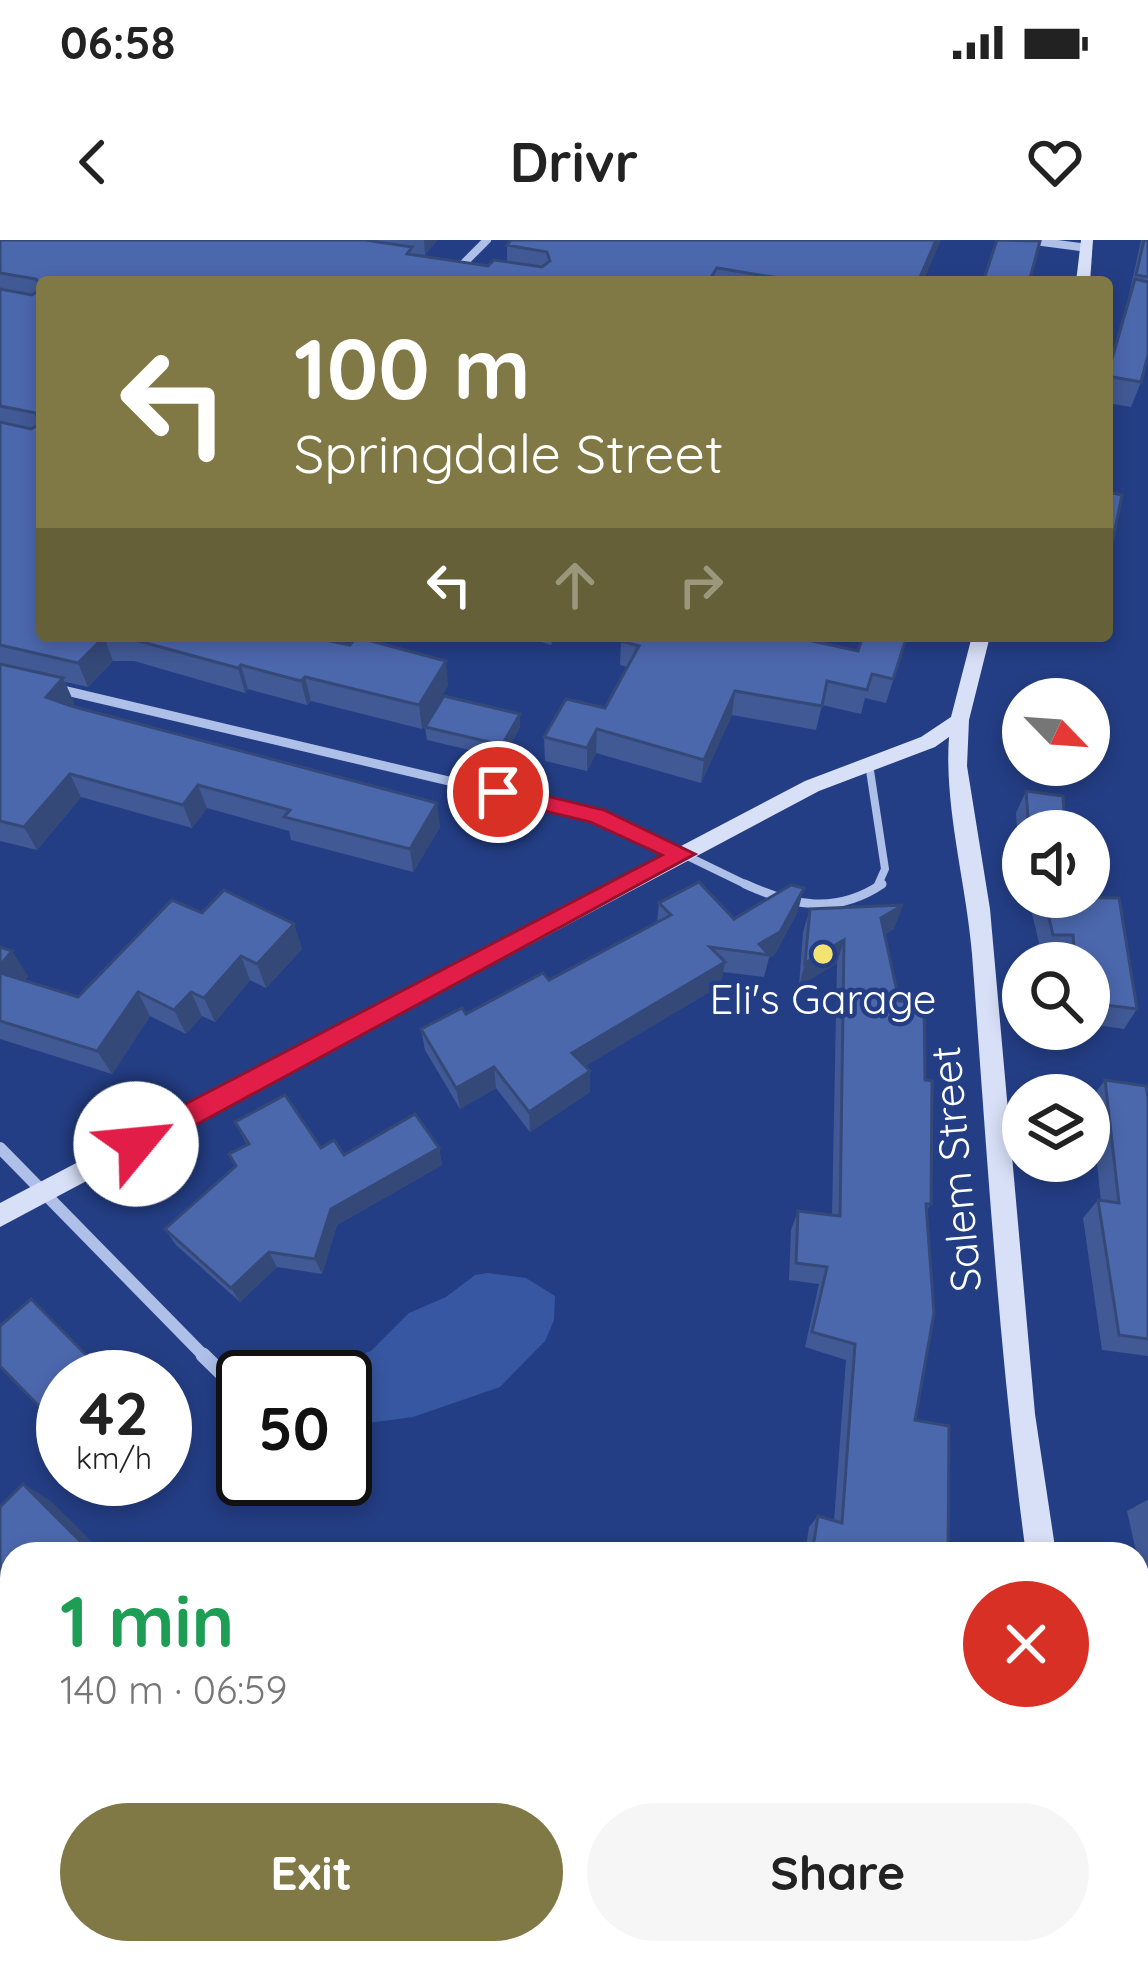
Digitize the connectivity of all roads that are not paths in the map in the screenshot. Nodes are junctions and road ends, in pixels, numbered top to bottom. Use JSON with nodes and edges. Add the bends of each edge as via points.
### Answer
{"nodes":[{"id":1,"x":487,"y":240,"type":"edge"},
{"id":2,"x":1027,"y":240,"type":"edge"},
{"id":3,"x":1088,"y":244,"type":"edge"},
{"id":4,"x":435,"y":265,"type":"edge"},
{"id":5,"x":458,"y":269,"type":"junction"},
{"id":6,"x":479,"y":272,"type":"edge"},
{"id":7,"x":1084,"y":276,"type":"edge"},
{"id":8,"x":980,"y":642,"type":"edge"},
{"id":9,"x":45,"y":686,"type":"edge"},
{"id":10,"x":960,"y":720,"type":"junction"},
{"id":11,"x":869,"y":764,"type":"junction"},
{"id":12,"x":683,"y":854,"type":"junction"},
{"id":13,"x":0,"y":1148,"type":"edge"},
{"id":14,"x":41,"y":1195,"type":"junction"},
{"id":15,"x":0,"y":1216,"type":"edge"},
{"id":16,"x":216,"y":1367,"type":"edge"},
{"id":17,"x":1039,"y":1542,"type":"edge"}],
"edges":[{"from":1,"to":5,"type":"street"},
{"from":2,"to":3,"type":"street"},
{"from":3,"to":7,"type":"main road"},
{"from":4,"to":5,"type":"street"},
{"from":5,"to":6,"type":"street"},
{"from":8,"to":10,"type":"main road","name":"Salem Street"},
{"from":9,"to":12,"type":"street","via":[[589,814]]},
{"from":10,"to":11,"type":"main road"},
{"from":10,"to":17,"type":"main road","name":"Salem Street","via":[[957,766],[979,909],[1021,1414]]},
{"from":11,"to":12,"type":"main road"},
{"from":11,"to":12,"type":"lane","via":[[885,869],[868,895],[797,904]]},
{"from":12,"to":14,"type":"main road"},
{"from":13,"to":14,"type":"street"},
{"from":14,"to":15,"type":"main road"},
{"from":14,"to":16,"type":"street"}]}
